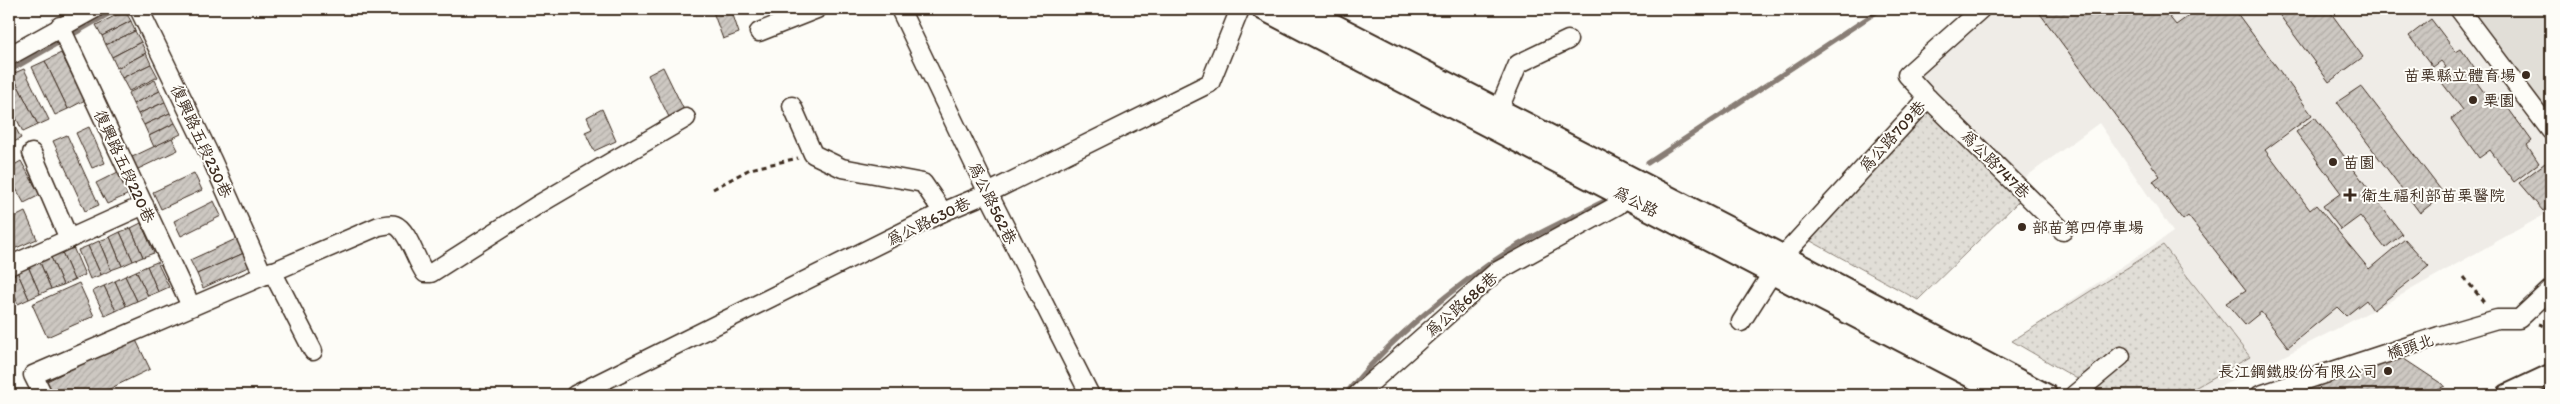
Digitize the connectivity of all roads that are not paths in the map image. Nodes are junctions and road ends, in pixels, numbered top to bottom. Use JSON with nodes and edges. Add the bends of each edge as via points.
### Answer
{"nodes":[{"id":1,"x":94,"y":9,"type":"edge"},
{"id":2,"x":139,"y":9,"type":"edge"},
{"id":3,"x":817,"y":9,"type":"edge"},
{"id":4,"x":900,"y":9,"type":"edge"},
{"id":5,"x":1240,"y":9,"type":"edge"},
{"id":6,"x":1263,"y":9,"type":"edge"},
{"id":7,"x":1303,"y":9,"type":"edge"},
{"id":8,"x":1981,"y":9,"type":"edge"},
{"id":9,"x":2459,"y":9,"type":"edge"},
{"id":10,"x":60,"y":26,"type":"junction"},
{"id":11,"x":759,"y":32,"type":"dead end"},
{"id":12,"x":1568,"y":40,"type":"dead end"},
{"id":13,"x":9,"y":56,"type":"edge"},
{"id":14,"x":1928,"y":98,"type":"junction"},
{"id":15,"x":792,"y":106,"type":"dead end"},
{"id":16,"x":1499,"y":109,"type":"junction"},
{"id":17,"x":686,"y":118,"type":"dead end"},
{"id":18,"x":2551,"y":131,"type":"edge"},
{"id":19,"x":32,"y":153,"type":"dead end"},
{"id":20,"x":1634,"y":189,"type":"junction"},
{"id":21,"x":988,"y":193,"type":"junction"},
{"id":22,"x":144,"y":206,"type":"junction"},
{"id":23,"x":943,"y":212,"type":"junction"},
{"id":24,"x":2063,"y":231,"type":"dead end"},
{"id":25,"x":69,"y":239,"type":"junction"},
{"id":26,"x":1778,"y":264,"type":"junction"},
{"id":27,"x":9,"y":266,"type":"edge"},
{"id":28,"x":267,"y":273,"type":"junction"},
{"id":29,"x":2551,"y":289,"type":"edge"},
{"id":30,"x":191,"y":306,"type":"junction"},
{"id":31,"x":1741,"y":322,"type":"dead end"},
{"id":32,"x":313,"y":351,"type":"dead end"},
{"id":33,"x":2120,"y":356,"type":"dead end"},
{"id":34,"x":2551,"y":375,"type":"edge"},
{"id":35,"x":43,"y":395,"type":"edge"},
{"id":36,"x":575,"y":395,"type":"edge"},
{"id":37,"x":1090,"y":395,"type":"edge"},
{"id":38,"x":1357,"y":395,"type":"edge"},
{"id":39,"x":2007,"y":395,"type":"edge"},
{"id":40,"x":2046,"y":395,"type":"edge"},
{"id":41,"x":2074,"y":395,"type":"edge"},
{"id":42,"x":2260,"y":395,"type":"edge"},
{"id":43,"x":2508,"y":395,"type":"edge"}],
"edges":[{"from":1,"to":10,"type":"street"},
{"from":2,"to":28,"type":"street","name":"復興路五段230巷"},
{"from":3,"to":11,"type":"street"},
{"from":4,"to":21,"type":"street","name":"為公路562巷"},
{"from":5,"to":21,"type":"street","name":"為公路630巷","via":[[1210,83]]},
{"from":6,"to":20,"type":"main road","name":"為公路"},
{"from":7,"to":16,"type":"main road","name":"為公路"},
{"from":8,"to":14,"type":"street","name":"為公路709巷","via":[[1907,75]]},
{"from":9,"to":18,"type":"street"},
{"from":10,"to":13,"type":"street"},
{"from":10,"to":22,"type":"street","name":"復興路五段220巷"},
{"from":12,"to":16,"type":"street","via":[[1518,64]]},
{"from":14,"to":24,"type":"street","name":"為公路747巷"},
{"from":14,"to":26,"type":"street","name":"為公路709巷"},
{"from":15,"to":23,"type":"street","via":[[814,154],[842,168],[924,183]]},
{"from":16,"to":20,"type":"main road","name":"為公路"},
{"from":17,"to":28,"type":"street","via":[[536,206],[431,273],[425,273],[416,261],[407,236],[393,224],[379,226]]},
{"from":19,"to":25,"type":"street"},
{"from":20,"to":26,"type":"main road","name":"為公路"},
{"from":20,"to":38,"type":"street","name":"為公路686巷","via":[[1618,204],[1496,272]]},
{"from":21,"to":23,"type":"street","name":"為公路630巷"},
{"from":21,"to":37,"type":"street","name":"為公路562巷"},
{"from":22,"to":25,"type":"street"},
{"from":22,"to":30,"type":"street","name":"復興路五段220巷"},
{"from":23,"to":36,"type":"street","name":"為公路630巷"},
{"from":25,"to":27,"type":"street"},
{"from":26,"to":31,"type":"street","name":"為公路709巷"},
{"from":26,"to":39,"type":"main road","name":"為公路"},
{"from":26,"to":40,"type":"main road","name":"為公路"},
{"from":28,"to":30,"type":"street"},
{"from":28,"to":32,"type":"street","name":"復興路五段230巷"},
{"from":29,"to":42,"type":"street","name":"橋頭北","via":[[2519,319],[2498,319]]},
{"from":30,"to":35,"type":"street","via":[[34,375]]},
{"from":33,"to":41,"type":"street"},
{"from":34,"to":43,"type":"main road"}]}
